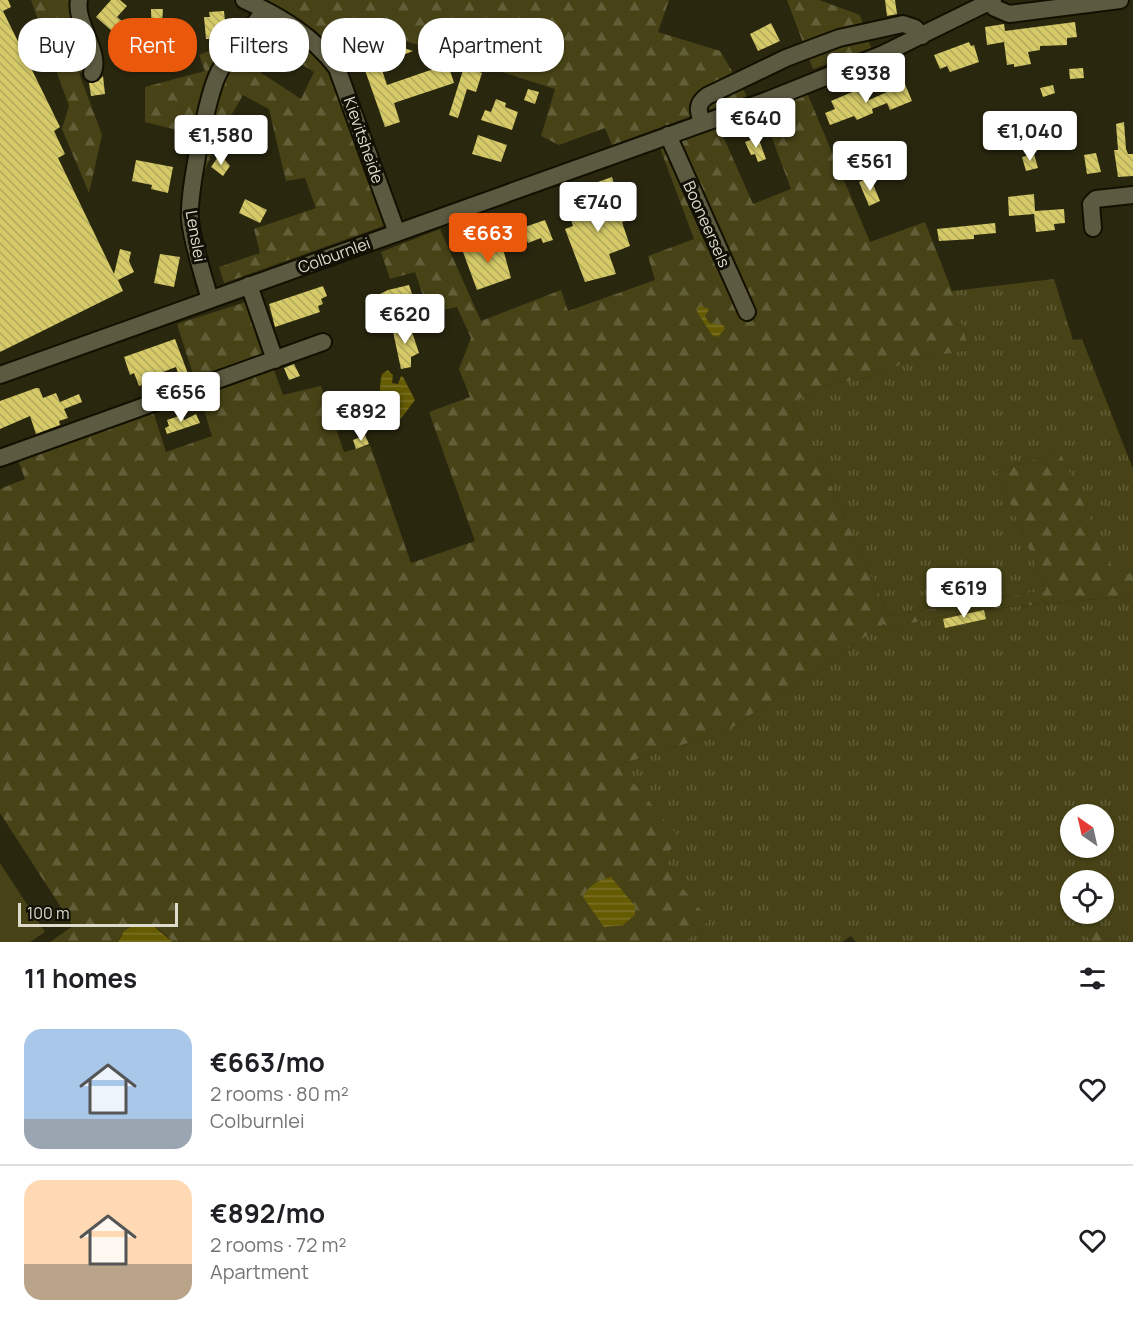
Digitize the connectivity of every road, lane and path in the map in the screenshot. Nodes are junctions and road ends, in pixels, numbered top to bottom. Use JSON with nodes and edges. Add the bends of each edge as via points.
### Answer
{"nodes":[{"id":1,"x":79,"y":0,"type":"edge"},
{"id":2,"x":244,"y":0,"type":"edge"},
{"id":3,"x":1120,"y":0,"type":"edge"},
{"id":4,"x":991,"y":1,"type":"edge"},
{"id":5,"x":266,"y":10,"type":"junction"},
{"id":6,"x":922,"y":36,"type":"junction"},
{"id":7,"x":93,"y":73,"type":"dead end"},
{"id":8,"x":702,"y":123,"type":"junction"},
{"id":9,"x":668,"y":135,"type":"junction"},
{"id":10,"x":1133,"y":195,"type":"edge"},
{"id":11,"x":1093,"y":228,"type":"dead end"},
{"id":12,"x":397,"y":232,"type":"junction"},
{"id":13,"x":249,"y":285,"type":"junction"},
{"id":14,"x":210,"y":300,"type":"junction"},
{"id":15,"x":747,"y":312,"type":"dead end"},
{"id":16,"x":323,"y":342,"type":"dead end"},
{"id":17,"x":275,"y":360,"type":"junction"},
{"id":18,"x":0,"y":375,"type":"edge"},
{"id":19,"x":0,"y":458,"type":"edge"}],
"edges":[{"from":1,"to":7,"type":"street","via":[[79,18],[95,61]]},
{"from":2,"to":5,"type":"street","name":"Kievitsheide"},
{"from":3,"to":4,"type":"street","via":[[1009,14],[995,8]]},
{"from":4,"to":6,"type":"street","name":"Colburnlei"},
{"from":5,"to":12,"type":"street","name":"Kievitsheide","via":[[319,45],[337,68]]},
{"from":5,"to":14,"type":"street","name":"Lenslei","via":[[219,72],[202,136],[189,206]]},
{"from":6,"to":8,"type":"street","name":"Colburnlei","via":[[841,72]]},
{"from":6,"to":8,"type":"street","via":[[915,28],[903,24],[813,48],[707,96],[698,109]]},
{"from":8,"to":9,"type":"street","name":"Colburnlei"},
{"from":9,"to":12,"type":"street","name":"Colburnlei"},
{"from":9,"to":15,"type":"street","name":"Booneersels"},
{"from":10,"to":11,"type":"street","via":[[1096,199],[1091,204]]},
{"from":12,"to":13,"type":"street","name":"Colburnlei"},
{"from":13,"to":14,"type":"street","name":"Colburnlei"},
{"from":13,"to":17,"type":"street"},
{"from":14,"to":18,"type":"street","name":"Colburnlei"},
{"from":16,"to":17,"type":"street"},
{"from":17,"to":19,"type":"street"}]}
